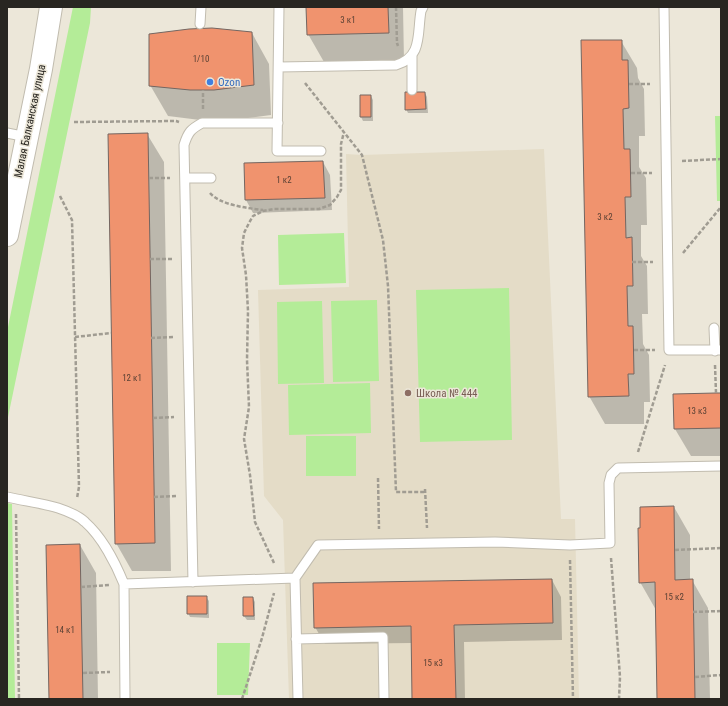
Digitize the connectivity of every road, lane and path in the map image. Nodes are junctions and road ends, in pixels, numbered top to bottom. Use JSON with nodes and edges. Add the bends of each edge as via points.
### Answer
{"nodes":[{"id":1,"x":51,"y":7,"type":"edge"},
{"id":2,"x":201,"y":7,"type":"edge"},
{"id":3,"x":278,"y":7,"type":"edge"},
{"id":4,"x":396,"y":7,"type":"edge"},
{"id":5,"x":423,"y":7,"type":"edge"},
{"id":6,"x":664,"y":7,"type":"edge"},
{"id":7,"x":200,"y":24,"type":"dead end"},
{"id":8,"x":412,"y":56,"type":"junction"},
{"id":9,"x":404,"y":62,"type":"junction"},
{"id":10,"x":279,"y":67,"type":"junction"},
{"id":11,"x":293,"y":67,"type":"junction"},
{"id":12,"x":629,"y":84,"type":"dead end"},
{"id":13,"x":665,"y":84,"type":"junction"},
{"id":14,"x":412,"y":90,"type":"dead end"},
{"id":15,"x":74,"y":122,"type":"dead end"},
{"id":16,"x":278,"y":122,"type":"junction"},
{"id":17,"x":193,"y":128,"type":"junction"},
{"id":18,"x":344,"y":132,"type":"junction"},
{"id":19,"x":17,"y":135,"type":"edge"},
{"id":20,"x":321,"y":151,"type":"dead end"},
{"id":21,"x":721,"y":159,"type":"edge"},
{"id":22,"x":665,"y":161,"type":"junction"},
{"id":23,"x":666,"y":172,"type":"junction"},
{"id":24,"x":630,"y":173,"type":"dead end"},
{"id":25,"x":149,"y":178,"type":"dead end"},
{"id":26,"x":185,"y":178,"type":"junction"},
{"id":27,"x":197,"y":178,"type":"junction"},
{"id":28,"x":211,"y":178,"type":"dead end"},
{"id":29,"x":60,"y":196,"type":"dead end"},
{"id":30,"x":721,"y":207,"type":"edge"},
{"id":31,"x":263,"y":210,"type":"junction"},
{"id":32,"x":7,"y":235,"type":"edge"},
{"id":33,"x":684,"y":252,"type":"dead end"},
{"id":34,"x":187,"y":258,"type":"junction"},
{"id":35,"x":150,"y":259,"type":"dead end"},
{"id":36,"x":632,"y":262,"type":"dead end"},
{"id":37,"x":667,"y":262,"type":"junction"},
{"id":38,"x":714,"y":328,"type":"dead end"},
{"id":39,"x":112,"y":333,"type":"dead end"},
{"id":40,"x":75,"y":337,"type":"junction"},
{"id":41,"x":188,"y":337,"type":"junction"},
{"id":42,"x":151,"y":338,"type":"dead end"},
{"id":43,"x":634,"y":350,"type":"dead end"},
{"id":44,"x":669,"y":350,"type":"junction"},
{"id":45,"x":718,"y":350,"type":"edge"},
{"id":46,"x":716,"y":393,"type":"dead end"},
{"id":47,"x":190,"y":417,"type":"junction"},
{"id":48,"x":153,"y":418,"type":"dead end"},
{"id":49,"x":721,"y":466,"type":"edge"},
{"id":50,"x":633,"y":467,"type":"junction"},
{"id":51,"x":378,"y":478,"type":"dead end"},
{"id":52,"x":154,"y":496,"type":"dead end"},
{"id":53,"x":192,"y":496,"type":"junction"},
{"id":54,"x":11,"y":498,"type":"edge"},
{"id":55,"x":74,"y":514,"type":"junction"},
{"id":56,"x":427,"y":543,"type":"junction"},
{"id":57,"x":610,"y":543,"type":"junction"},
{"id":58,"x":379,"y":544,"type":"junction"},
{"id":59,"x":570,"y":545,"type":"junction"},
{"id":60,"x":721,"y":548,"type":"edge"},
{"id":61,"x":675,"y":550,"type":"dead end"},
{"id":62,"x":278,"y":578,"type":"junction"},
{"id":63,"x":295,"y":578,"type":"junction"},
{"id":64,"x":193,"y":582,"type":"junction"},
{"id":65,"x":124,"y":584,"type":"junction"},
{"id":66,"x":81,"y":587,"type":"dead end"},
{"id":67,"x":721,"y":611,"type":"edge"},
{"id":68,"x":693,"y":612,"type":"dead end"},
{"id":69,"x":296,"y":639,"type":"junction"},
{"id":70,"x":125,"y":672,"type":"junction"},
{"id":71,"x":83,"y":673,"type":"dead end"},
{"id":72,"x":721,"y":675,"type":"edge"},
{"id":73,"x":695,"y":677,"type":"dead end"},
{"id":74,"x":19,"y":699,"type":"edge"},
{"id":75,"x":125,"y":699,"type":"edge"},
{"id":76,"x":242,"y":699,"type":"edge"},
{"id":77,"x":298,"y":699,"type":"edge"},
{"id":78,"x":384,"y":699,"type":"edge"},
{"id":79,"x":573,"y":699,"type":"edge"},
{"id":80,"x":619,"y":699,"type":"edge"}],
"edges":[{"from":1,"to":19,"type":"street","name":"Малая Балканская улица","via":[[41,68]]},
{"from":2,"to":7,"type":"lane"},
{"from":3,"to":10,"type":"lane"},
{"from":4,"to":9,"type":"path","via":[[396,43]]},
{"from":5,"to":8,"type":"lane","via":[[418,40]]},
{"from":6,"to":13,"type":"lane"},
{"from":8,"to":9,"type":"lane"},
{"from":8,"to":14,"type":"lane"},
{"from":9,"to":11,"type":"lane"},
{"from":10,"to":11,"type":"lane"},
{"from":10,"to":16,"type":"lane"},
{"from":11,"to":18,"type":"path"},
{"from":12,"to":13,"type":"path"},
{"from":13,"to":22,"type":"lane"},
{"from":15,"to":17,"type":"path","via":[[176,121]]},
{"from":16,"to":17,"type":"lane","via":[[202,123]]},
{"from":16,"to":20,"type":"lane","via":[[277,151]]},
{"from":17,"to":26,"type":"lane","via":[[184,144]]},
{"from":18,"to":31,"type":"path","via":[[341,144],[341,190],[330,205],[319,209]]},
{"from":18,"to":56,"type":"path","via":[[362,155],[383,240],[388,286],[396,492],[425,490]]},
{"from":19,"to":32,"type":"street","name":"Малая Балканская улица"},
{"from":21,"to":22,"type":"path"},
{"from":22,"to":23,"type":"lane"},
{"from":23,"to":24,"type":"path"},
{"from":23,"to":37,"type":"lane"},
{"from":25,"to":26,"type":"path"},
{"from":26,"to":27,"type":"lane"},
{"from":26,"to":34,"type":"lane"},
{"from":27,"to":28,"type":"lane"},
{"from":27,"to":31,"type":"path","via":[[215,199]]},
{"from":29,"to":40,"type":"path","via":[[72,220]]},
{"from":30,"to":33,"type":"path"},
{"from":31,"to":62,"type":"path","via":[[249,223],[244,233],[242,248],[248,312],[249,407],[244,439],[255,522],[275,565]]},
{"from":34,"to":35,"type":"path"},
{"from":34,"to":41,"type":"lane"},
{"from":36,"to":37,"type":"path"},
{"from":37,"to":44,"type":"lane"},
{"from":38,"to":45,"type":"lane"},
{"from":39,"to":40,"type":"path"},
{"from":40,"to":55,"type":"path","via":[[79,487]]},
{"from":41,"to":42,"type":"path"},
{"from":41,"to":47,"type":"lane"},
{"from":43,"to":44,"type":"path"},
{"from":44,"to":45,"type":"lane"},
{"from":44,"to":50,"type":"path"},
{"from":45,"to":46,"type":"path"},
{"from":47,"to":48,"type":"path"},
{"from":47,"to":53,"type":"lane"},
{"from":49,"to":50,"type":"lane"},
{"from":50,"to":57,"type":"lane","via":[[618,468],[611,475]]},
{"from":51,"to":58,"type":"path"},
{"from":52,"to":53,"type":"path"},
{"from":53,"to":64,"type":"lane"},
{"from":54,"to":55,"type":"lane"},
{"from":54,"to":74,"type":"path"},
{"from":55,"to":65,"type":"lane","via":[[86,522],[98,537]]},
{"from":56,"to":58,"type":"lane"},
{"from":56,"to":59,"type":"lane"},
{"from":57,"to":59,"type":"lane"},
{"from":57,"to":80,"type":"path","via":[[620,677]]},
{"from":58,"to":63,"type":"lane","via":[[318,545]]},
{"from":59,"to":79,"type":"path"},
{"from":60,"to":61,"type":"path"},
{"from":62,"to":63,"type":"lane"},
{"from":62,"to":64,"type":"lane"},
{"from":62,"to":76,"type":"path"},
{"from":63,"to":69,"type":"lane"},
{"from":64,"to":65,"type":"lane"},
{"from":65,"to":66,"type":"path"},
{"from":65,"to":70,"type":"lane"},
{"from":67,"to":68,"type":"path"},
{"from":69,"to":77,"type":"lane"},
{"from":69,"to":78,"type":"lane","via":[[383,637]]},
{"from":70,"to":71,"type":"path"},
{"from":70,"to":75,"type":"lane"},
{"from":72,"to":73,"type":"path"}]}
